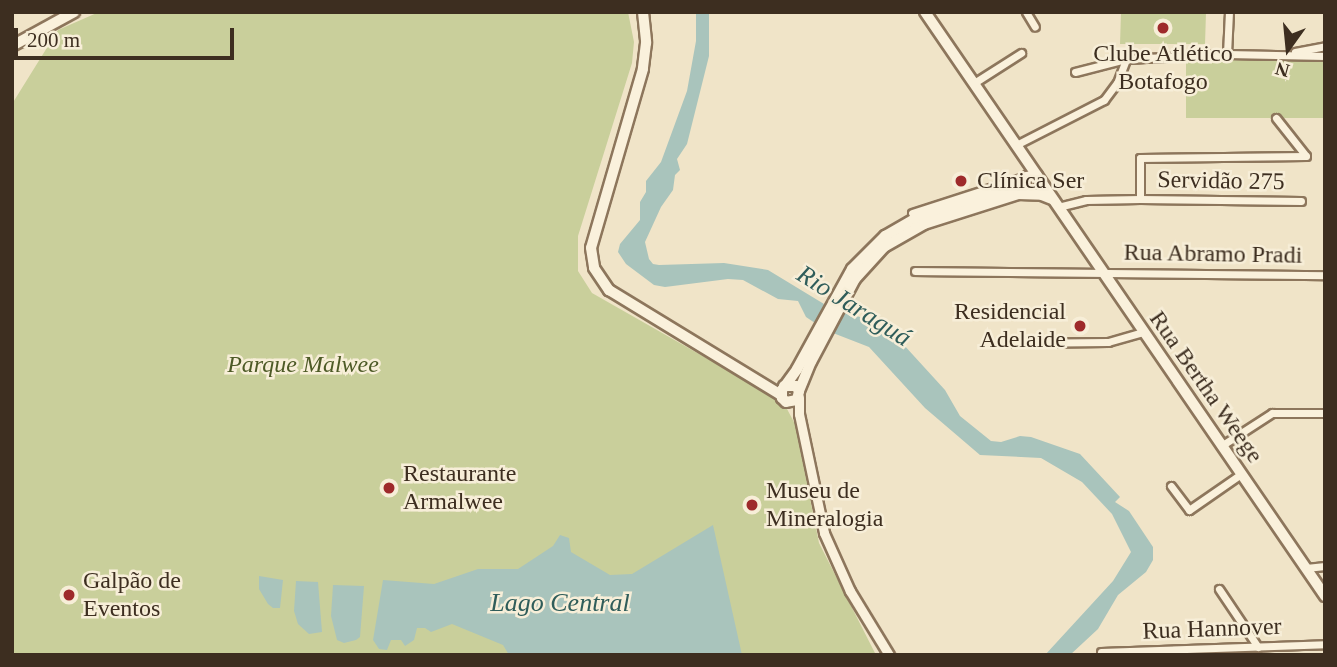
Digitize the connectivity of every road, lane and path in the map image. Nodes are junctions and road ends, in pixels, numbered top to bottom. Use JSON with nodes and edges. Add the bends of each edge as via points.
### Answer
{"nodes":[{"id":1,"x":74,"y":12,"type":"edge"},
{"id":2,"x":643,"y":12,"type":"edge"},
{"id":3,"x":1026,"y":12,"type":"edge"},
{"id":4,"x":1229,"y":12,"type":"edge"},
{"id":5,"x":928,"y":13,"type":"edge"},
{"id":6,"x":1035,"y":27,"type":"dead end"},
{"id":7,"x":12,"y":46,"type":"edge"},
{"id":8,"x":1325,"y":46,"type":"edge"},
{"id":9,"x":1021,"y":53,"type":"dead end"},
{"id":10,"x":1227,"y":54,"type":"junction"},
{"id":11,"x":1283,"y":55,"type":"junction"},
{"id":12,"x":1325,"y":56,"type":"edge"},
{"id":13,"x":1126,"y":59,"type":"junction"},
{"id":14,"x":1075,"y":72,"type":"dead end"},
{"id":15,"x":974,"y":83,"type":"junction"},
{"id":16,"x":1276,"y":118,"type":"dead end"},
{"id":17,"x":1016,"y":145,"type":"junction"},
{"id":18,"x":1026,"y":159,"type":"junction"},
{"id":19,"x":1037,"y":175,"type":"junction"},
{"id":20,"x":1023,"y":180,"type":"junction"},
{"id":21,"x":1042,"y":191,"type":"junction"},
{"id":22,"x":1024,"y":195,"type":"junction"},
{"id":23,"x":1140,"y":199,"type":"junction"},
{"id":24,"x":1301,"y":201,"type":"dead end"},
{"id":25,"x":1057,"y":204,"type":"junction"},
{"id":26,"x":912,"y":213,"type":"dead end"},
{"id":27,"x":915,"y":271,"type":"dead end"},
{"id":28,"x":1102,"y":272,"type":"junction"},
{"id":29,"x":1325,"y":275,"type":"edge"},
{"id":30,"x":837,"y":303,"type":"junction"},
{"id":31,"x":1143,"y":332,"type":"junction"},
{"id":32,"x":816,"y":343,"type":"junction"},
{"id":33,"x":1011,"y":343,"type":"dead end"},
{"id":34,"x":783,"y":392,"type":"junction"},
{"id":35,"x":799,"y":394,"type":"junction"},
{"id":36,"x":1325,"y":413,"type":"edge"},
{"id":37,"x":799,"y":414,"type":"junction"},
{"id":38,"x":1221,"y":446,"type":"junction"},
{"id":39,"x":1241,"y":474,"type":"junction"},
{"id":40,"x":1171,"y":486,"type":"dead end"},
{"id":41,"x":1325,"y":566,"type":"edge"},
{"id":42,"x":1306,"y":568,"type":"junction"},
{"id":43,"x":1219,"y":589,"type":"dead end"},
{"id":44,"x":1325,"y":596,"type":"edge"},
{"id":45,"x":1325,"y":644,"type":"edge"},
{"id":46,"x":1258,"y":646,"type":"junction"},
{"id":47,"x":1101,"y":652,"type":"dead end"},
{"id":48,"x":889,"y":655,"type":"edge"}],
"edges":[{"from":1,"to":7,"type":"main road"},
{"from":2,"to":34,"type":"main road","via":[[643,69],[591,248],[594,268],[609,290]]},
{"from":3,"to":6,"type":"street"},
{"from":4,"to":10,"type":"street"},
{"from":5,"to":15,"type":"main road","name":"Rua Bertha Weege"},
{"from":8,"to":11,"type":"street"},
{"from":9,"to":15,"type":"street"},
{"from":10,"to":11,"type":"street"},
{"from":10,"to":13,"type":"street"},
{"from":11,"to":12,"type":"street"},
{"from":13,"to":14,"type":"street"},
{"from":13,"to":17,"type":"street","via":[[1104,100]]},
{"from":15,"to":17,"type":"main road","name":"Rua Bertha Weege"},
{"from":16,"to":23,"type":"street","via":[[1306,156],[1140,158]]},
{"from":17,"to":18,"type":"main road","name":"Rua Bertha Weege"},
{"from":18,"to":19,"type":"main road","name":"Rua Bertha Weege"},
{"from":18,"to":20,"type":"main road"},
{"from":19,"to":20,"type":"main road"},
{"from":19,"to":21,"type":"main road","name":"Rua Bertha Weege"},
{"from":20,"to":22,"type":"main road"},
{"from":20,"to":26,"type":"street"},
{"from":20,"to":30,"type":"main road","via":[[900,227],[862,257]]},
{"from":21,"to":22,"type":"main road"},
{"from":21,"to":25,"type":"main road","name":"Rua Bertha Weege"},
{"from":22,"to":30,"type":"main road","via":[[936,220],[893,240],[862,269]]},
{"from":23,"to":24,"type":"street","name":"Servidão 275"},
{"from":23,"to":25,"type":"street","name":"Servidão 275"},
{"from":25,"to":28,"type":"main road","name":"Rua Bertha Weege"},
{"from":27,"to":28,"type":"street","name":"Rua Abramo Pradi"},
{"from":28,"to":29,"type":"street","name":"Rua Abramo Pradi"},
{"from":28,"to":31,"type":"main road","name":"Rua Bertha Weege"},
{"from":30,"to":32,"type":"main road"},
{"from":31,"to":33,"type":"street","via":[[1108,342]]},
{"from":31,"to":38,"type":"main road","name":"Rua Bertha Weege"},
{"from":32,"to":34,"type":"main road"},
{"from":32,"to":35,"type":"main road"},
{"from":34,"to":35,"type":"main road","via":[[793,385]]},
{"from":34,"to":35,"type":"main road","via":[[792,403]]},
{"from":34,"to":37,"type":"street"},
{"from":35,"to":37,"type":"street"},
{"from":36,"to":38,"type":"street","via":[[1272,413]]},
{"from":37,"to":48,"type":"street","via":[[834,561]]},
{"from":38,"to":39,"type":"main road","name":"Rua Bertha Weege"},
{"from":39,"to":40,"type":"street","via":[[1189,510]]},
{"from":39,"to":42,"type":"main road","name":"Rua Bertha Weege"},
{"from":41,"to":42,"type":"street"},
{"from":42,"to":44,"type":"main road","name":"Rua Bertha Weege"},
{"from":43,"to":46,"type":"street"},
{"from":45,"to":46,"type":"street","name":"Rua Hannover"},
{"from":46,"to":47,"type":"street","name":"Rua Hannover"}]}
